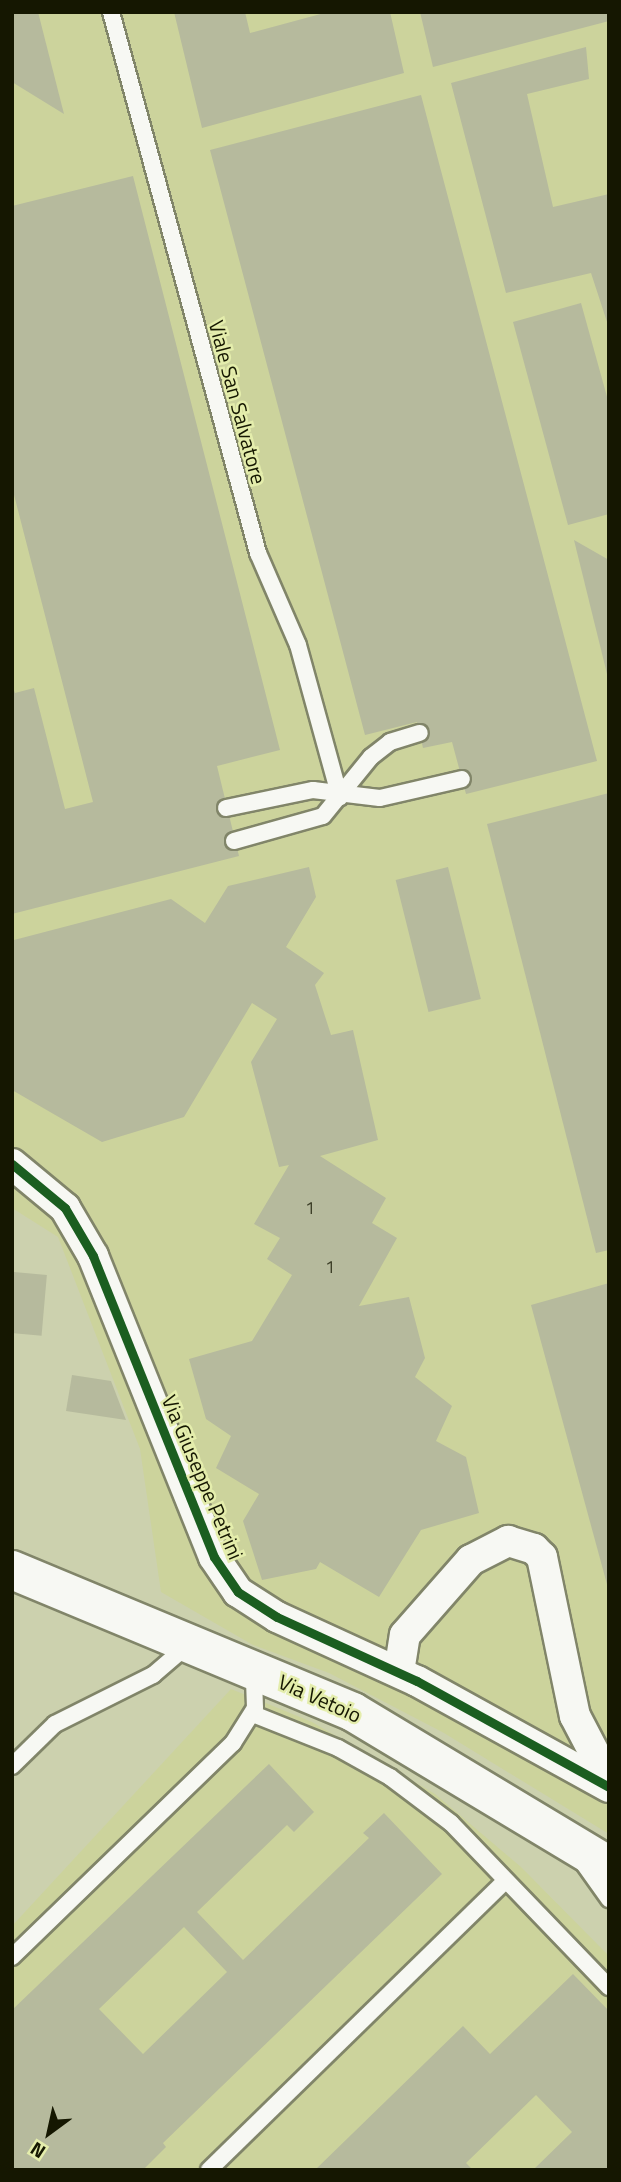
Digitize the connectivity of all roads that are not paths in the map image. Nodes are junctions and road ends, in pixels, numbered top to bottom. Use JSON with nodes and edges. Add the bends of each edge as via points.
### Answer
{"nodes":[{"id":1,"x":111,"y":12,"type":"edge"},
{"id":2,"x":419,"y":733,"type":"dead end"},
{"id":3,"x":462,"y":779,"type":"dead end"},
{"id":4,"x":340,"y":797,"type":"junction"},
{"id":5,"x":226,"y":808,"type":"dead end"},
{"id":6,"x":234,"y":841,"type":"dead end"},
{"id":7,"x":12,"y":1164,"type":"edge"},
{"id":8,"x":12,"y":1570,"type":"edge"},
{"id":9,"x":190,"y":1642,"type":"junction"},
{"id":10,"x":254,"y":1669,"type":"junction"},
{"id":11,"x":399,"y":1672,"type":"junction"},
{"id":12,"x":253,"y":1714,"type":"junction"},
{"id":13,"x":579,"y":1729,"type":"junction"},
{"id":14,"x":548,"y":1754,"type":"junction"},
{"id":15,"x":12,"y":1766,"type":"edge"},
{"id":16,"x":609,"y":1781,"type":"edge"},
{"id":17,"x":609,"y":1787,"type":"edge"},
{"id":18,"x":594,"y":1858,"type":"edge"},
{"id":19,"x":505,"y":1881,"type":"junction"},
{"id":20,"x":609,"y":1899,"type":"edge"},
{"id":21,"x":12,"y":1957,"type":"edge"},
{"id":22,"x":609,"y":1987,"type":"edge"},
{"id":23,"x":209,"y":2170,"type":"edge"}],
"edges":[{"from":1,"to":4,"type":"lane","name":"Viale San Salvatore","via":[[258,553],[298,645]]},
{"from":2,"to":4,"type":"lane","via":[[381,748]]},
{"from":3,"to":4,"type":"lane","via":[[380,798]]},
{"from":4,"to":5,"type":"lane","via":[[306,790]]},
{"from":4,"to":6,"type":"lane","via":[[309,823]]},
{"from":7,"to":11,"type":"street","name":"Via Giuseppe Petrini","via":[[65,1208],[93,1256],[214,1557],[238,1592],[276,1617]]},
{"from":8,"to":9,"type":"street","name":"Via Vetoio"},
{"from":9,"to":10,"type":"street","name":"Via Vetoio"},
{"from":9,"to":15,"type":"lane","via":[[153,1675],[55,1724]]},
{"from":10,"to":12,"type":"lane"},
{"from":10,"to":18,"type":"street","name":"Via Vetoio","via":[[401,1737]]},
{"from":11,"to":13,"type":"street","via":[[405,1635],[471,1560],[496,1544],[520,1542],[542,1558]]},
{"from":11,"to":14,"type":"street","name":"Via Giuseppe Petrini"},
{"from":12,"to":19,"type":"lane","via":[[338,1748],[390,1777],[451,1823]]},
{"from":12,"to":21,"type":"lane","via":[[215,1764]]},
{"from":13,"to":14,"type":"street","via":[[574,1751],[565,1756]]},
{"from":13,"to":16,"type":"street"},
{"from":14,"to":17,"type":"street","name":"Via Giuseppe Petrini"},
{"from":18,"to":20,"type":"lane","via":[[585,1867]]},
{"from":19,"to":22,"type":"lane"},
{"from":19,"to":23,"type":"lane"}]}
